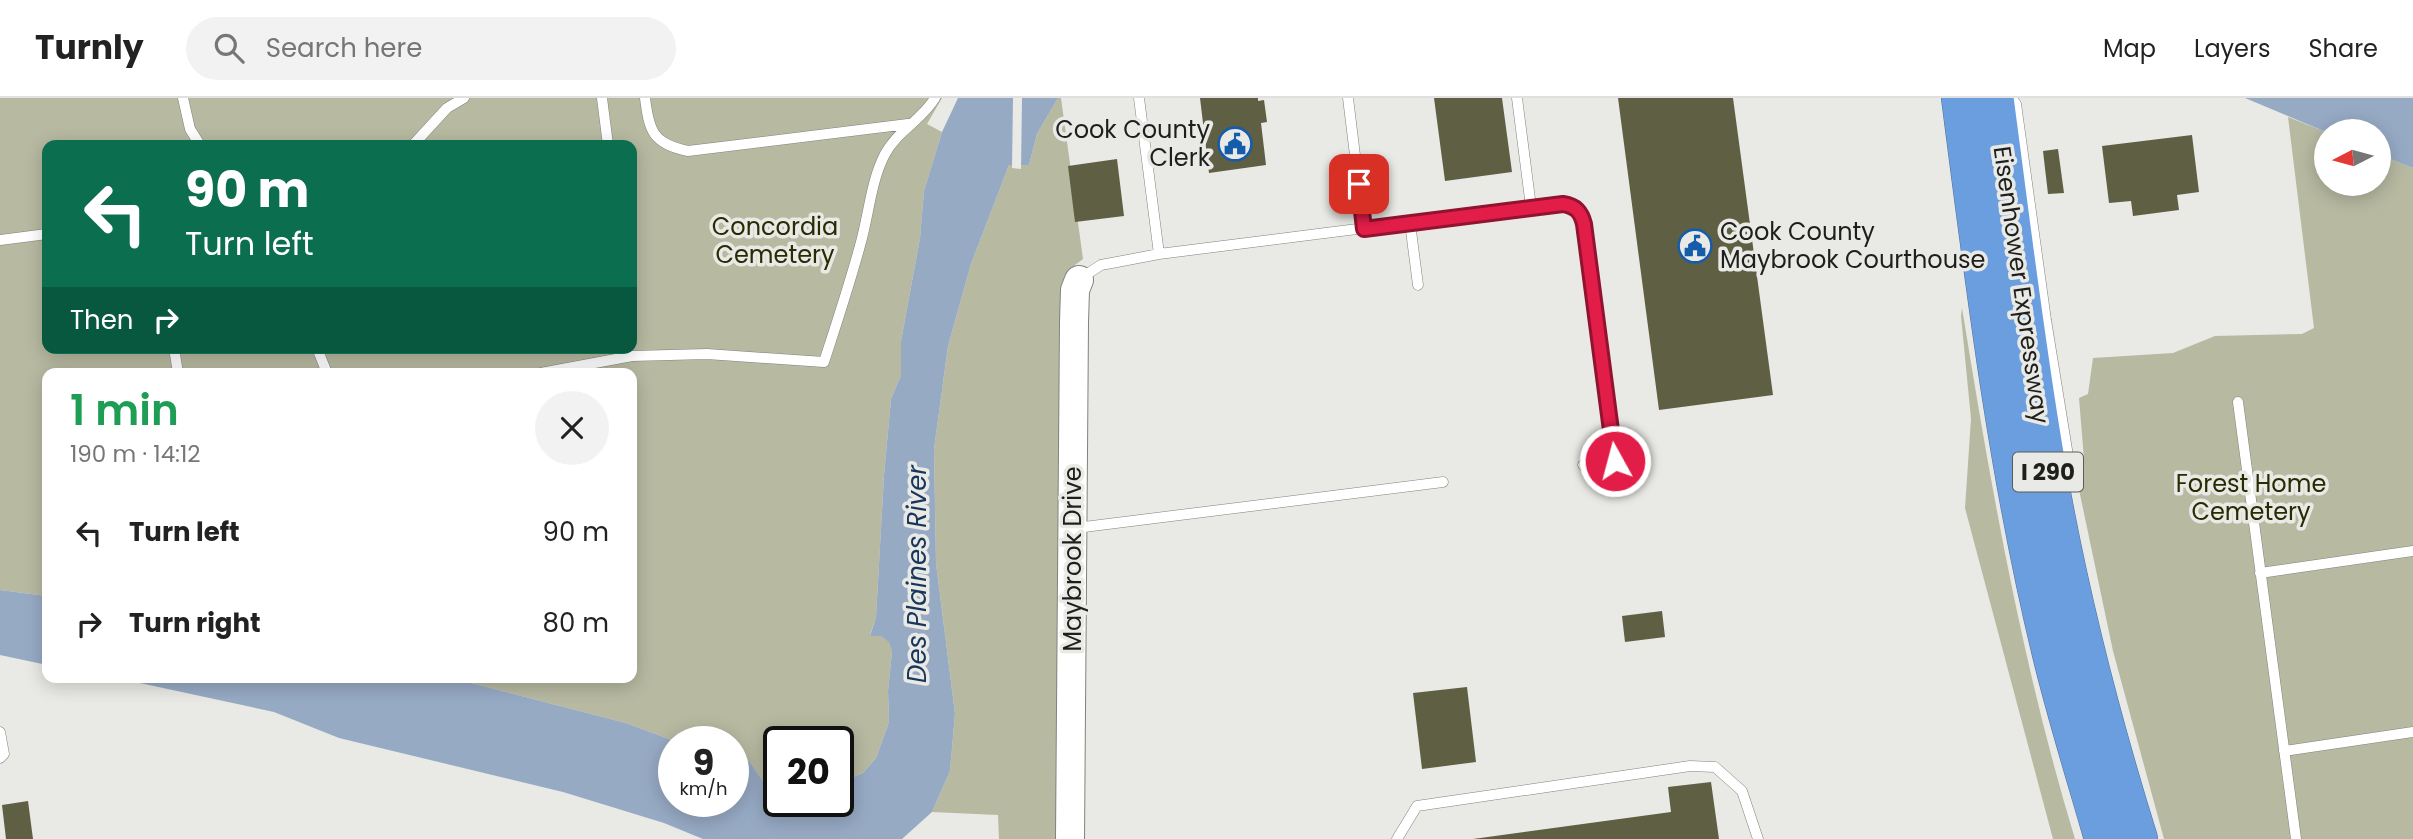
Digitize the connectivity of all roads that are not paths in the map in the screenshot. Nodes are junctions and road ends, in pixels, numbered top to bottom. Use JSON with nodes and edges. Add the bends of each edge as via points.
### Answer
{"nodes":[{"id":1,"x":183,"y":98,"type":"edge"},
{"id":2,"x":464,"y":98,"type":"edge"},
{"id":3,"x":602,"y":98,"type":"edge"},
{"id":4,"x":645,"y":98,"type":"edge"},
{"id":5,"x":935,"y":98,"type":"edge"},
{"id":6,"x":1139,"y":98,"type":"edge"},
{"id":7,"x":1348,"y":98,"type":"edge"},
{"id":8,"x":1517,"y":98,"type":"edge"},
{"id":9,"x":1960,"y":98,"type":"edge"},
{"id":10,"x":1995,"y":98,"type":"edge"},
{"id":11,"x":2011,"y":98,"type":"edge"},
{"id":12,"x":908,"y":124,"type":"junction"},
{"id":13,"x":197,"y":140,"type":"edge"},
{"id":14,"x":418,"y":140,"type":"edge"},
{"id":15,"x":607,"y":140,"type":"edge"},
{"id":16,"x":1531,"y":207,"type":"junction"},
{"id":17,"x":1410,"y":223,"type":"junction"},
{"id":18,"x":1364,"y":229,"type":"junction"},
{"id":19,"x":42,"y":235,"type":"edge"},
{"id":20,"x":0,"y":240,"type":"edge"},
{"id":21,"x":1159,"y":254,"type":"junction"},
{"id":22,"x":1079,"y":279,"type":"joint"},
{"id":23,"x":1418,"y":285,"type":"dead end"},
{"id":24,"x":637,"y":352,"type":"edge"},
{"id":25,"x":623,"y":354,"type":"edge"},
{"id":26,"x":563,"y":368,"type":"edge"},
{"id":27,"x":2238,"y":402,"type":"dead end"},
{"id":28,"x":1583,"y":465,"type":"dead end"},
{"id":29,"x":1443,"y":482,"type":"dead end"},
{"id":30,"x":2059,"y":526,"type":"junction"},
{"id":31,"x":1073,"y":528,"type":"junction"},
{"id":32,"x":2413,"y":551,"type":"edge"},
{"id":33,"x":2260,"y":573,"type":"junction"},
{"id":34,"x":0,"y":732,"type":"edge"},
{"id":35,"x":2413,"y":732,"type":"edge"},
{"id":36,"x":2284,"y":751,"type":"junction"},
{"id":37,"x":0,"y":758,"type":"edge"},
{"id":38,"x":1070,"y":839,"type":"edge"},
{"id":39,"x":1397,"y":839,"type":"edge"},
{"id":40,"x":1758,"y":839,"type":"edge"},
{"id":41,"x":2103,"y":839,"type":"edge"},
{"id":42,"x":2140,"y":839,"type":"edge"},
{"id":43,"x":2296,"y":839,"type":"edge"}],
"edges":[{"from":1,"to":13,"type":"lane"},
{"from":2,"to":14,"type":"lane","via":[[447,108]]},
{"from":3,"to":15,"type":"lane"},
{"from":4,"to":12,"type":"lane","via":[[652,132],[661,142],[688,151]]},
{"from":5,"to":12,"type":"lane","via":[[926,113]]},
{"from":6,"to":21,"type":"lane"},
{"from":7,"to":18,"type":"lane"},
{"from":8,"to":16,"type":"lane"},
{"from":9,"to":41,"type":"highway","name":"Eisenhower Expressway","number":"I 290","via":[[1999,391],[2025,534],[2056,674]]},
{"from":10,"to":30,"type":"highway","name":"Eisenhower Expressway","number":"I 290","via":[[2024,319]]},
{"from":11,"to":30,"type":"lane","via":[[2016,104],[2069,462]]},
{"from":12,"to":24,"type":"lane","via":[[878,169],[824,362]]},
{"from":16,"to":17,"type":"lane"},
{"from":16,"to":28,"type":"lane","via":[[1563,204],[1582,216],[1615,461]]},
{"from":17,"to":18,"type":"lane"},
{"from":17,"to":23,"type":"lane"},
{"from":18,"to":21,"type":"lane"},
{"from":19,"to":20,"type":"lane"},
{"from":21,"to":22,"type":"lane","via":[[1101,265]]},
{"from":22,"to":31,"type":"street","name":"Maybrook Drive","via":[[1074,322]]},
{"from":25,"to":26,"type":"lane"},
{"from":27,"to":33,"type":"lane"},
{"from":29,"to":31,"type":"lane"},
{"from":30,"to":42,"type":"highway","name":"Eisenhower Expressway","number":"I 290","via":[[2096,688]]},
{"from":31,"to":38,"type":"street","name":"Maybrook Drive"},
{"from":32,"to":33,"type":"lane"},
{"from":33,"to":36,"type":"lane"},
{"from":34,"to":37,"type":"lane","via":[[4,754]]},
{"from":35,"to":36,"type":"lane"},
{"from":36,"to":43,"type":"lane"},
{"from":39,"to":40,"type":"lane","via":[[1417,806],[1690,766],[1715,767],[1742,791]]}]}
